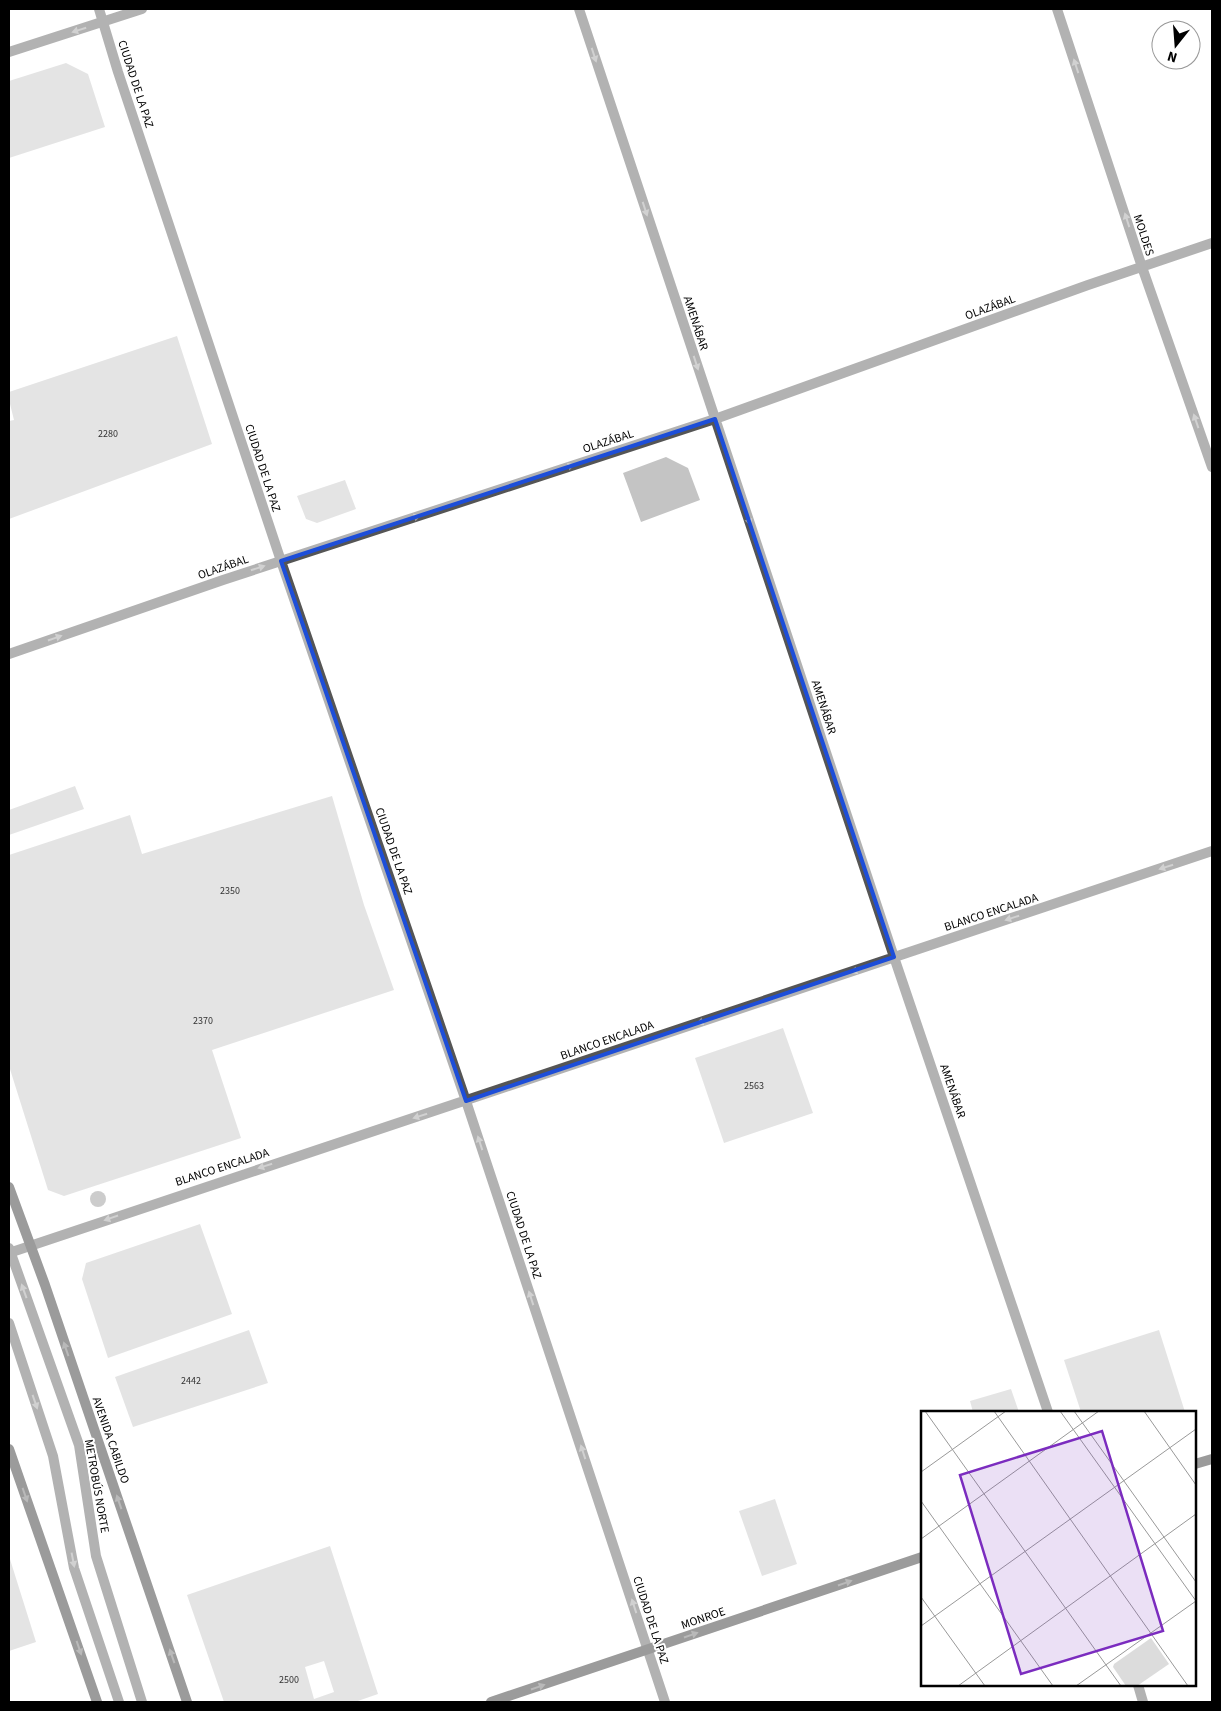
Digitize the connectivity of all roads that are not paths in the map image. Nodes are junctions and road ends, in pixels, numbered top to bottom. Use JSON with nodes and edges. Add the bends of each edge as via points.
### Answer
{"nodes":[{"id":1,"x":99,"y":9,"type":"edge"},
{"id":2,"x":142,"y":9,"type":"edge"},
{"id":3,"x":579,"y":9,"type":"edge"},
{"id":4,"x":1057,"y":9,"type":"edge"},
{"id":5,"x":103,"y":22,"type":"junction"},
{"id":6,"x":9,"y":52,"type":"edge"},
{"id":7,"x":1212,"y":243,"type":"edge"},
{"id":8,"x":1142,"y":267,"type":"junction"},
{"id":9,"x":715,"y":419,"type":"junction"},
{"id":10,"x":1212,"y":467,"type":"edge"},
{"id":11,"x":281,"y":561,"type":"junction"},
{"id":12,"x":9,"y":654,"type":"edge"},
{"id":13,"x":1212,"y":852,"type":"edge"},
{"id":14,"x":894,"y":957,"type":"junction"},
{"id":15,"x":466,"y":1101,"type":"junction"},
{"id":16,"x":9,"y":1187,"type":"edge"},
{"id":17,"x":29,"y":1245,"type":"junction"},
{"id":18,"x":9,"y":1251,"type":"edge"},
{"id":19,"x":9,"y":1323,"type":"edge"},
{"id":20,"x":1048,"y":1411,"type":"edge"},
{"id":21,"x":9,"y":1449,"type":"edge"},
{"id":22,"x":1212,"y":1458,"type":"edge"},
{"id":23,"x":1196,"y":1464,"type":"edge"},
{"id":24,"x":921,"y":1557,"type":"edge"},
{"id":25,"x":648,"y":1649,"type":"junction"},
{"id":26,"x":1138,"y":1686,"type":"edge"},
{"id":27,"x":97,"y":1702,"type":"edge"},
{"id":28,"x":119,"y":1702,"type":"edge"},
{"id":29,"x":142,"y":1702,"type":"edge"},
{"id":30,"x":188,"y":1702,"type":"edge"},
{"id":31,"x":491,"y":1702,"type":"edge"},
{"id":32,"x":665,"y":1702,"type":"edge"},
{"id":33,"x":1144,"y":1702,"type":"edge"}],
"edges":[{"from":1,"to":5,"type":"street","name":"CIUDAD DE LA PAZ"},
{"from":2,"to":5,"type":"street"},
{"from":3,"to":9,"type":"street","name":"AMENÁBAR","one_way":true},
{"from":8,"to":4,"type":"street","name":"MOLDES","one_way":true},
{"from":5,"to":6,"type":"street","one_way":true},
{"from":5,"to":11,"type":"street","name":"CIUDAD DE LA PAZ"},
{"from":7,"to":8,"type":"street","name":"OLAZÁBAL"},
{"from":8,"to":9,"type":"street","name":"OLAZÁBAL"},
{"from":10,"to":8,"type":"street","name":"MOLDES","one_way":true},
{"from":11,"to":9,"type":"street","name":"OLAZÁBAL","one_way":true},
{"from":9,"to":14,"type":"street","name":"AMENÁBAR","one_way":true},
{"from":12,"to":11,"type":"street","name":"OLAZÁBAL","one_way":true},
{"from":11,"to":15,"type":"street","name":"CIUDAD DE LA PAZ"},
{"from":13,"to":14,"type":"street","name":"BLANCO ENCALADA","one_way":true},
{"from":14,"to":15,"type":"street","name":"BLANCO ENCALADA","one_way":true},
{"from":14,"to":20,"type":"street","name":"AMENÁBAR"},
{"from":15,"to":17,"type":"street","name":"BLANCO ENCALADA","one_way":true},
{"from":25,"to":15,"type":"street","name":"CIUDAD DE LA PAZ","one_way":true},
{"from":16,"to":17,"type":"main road","name":"AVENIDA CABILDO"},
{"from":17,"to":18,"type":"street","name":"BLANCO ENCALADA"},
{"from":30,"to":17,"type":"main road","name":"AVENIDA CABILDO","one_way":true},
{"from":29,"to":18,"type":"street","name":"METROBÚS NORTE","one_way":true,"via":[[96,1556],[79,1445]]},
{"from":19,"to":28,"type":"street","one_way":true,"via":[[53,1456],[74,1568]]},
{"from":21,"to":27,"type":"main road","one_way":true},
{"from":22,"to":23,"type":"main road"},
{"from":25,"to":24,"type":"main road","name":"MONROE","one_way":true},
{"from":31,"to":25,"type":"main road","name":"MONROE","one_way":true},
{"from":25,"to":32,"type":"street","name":"CIUDAD DE LA PAZ"},
{"from":26,"to":33,"type":"street"}]}
